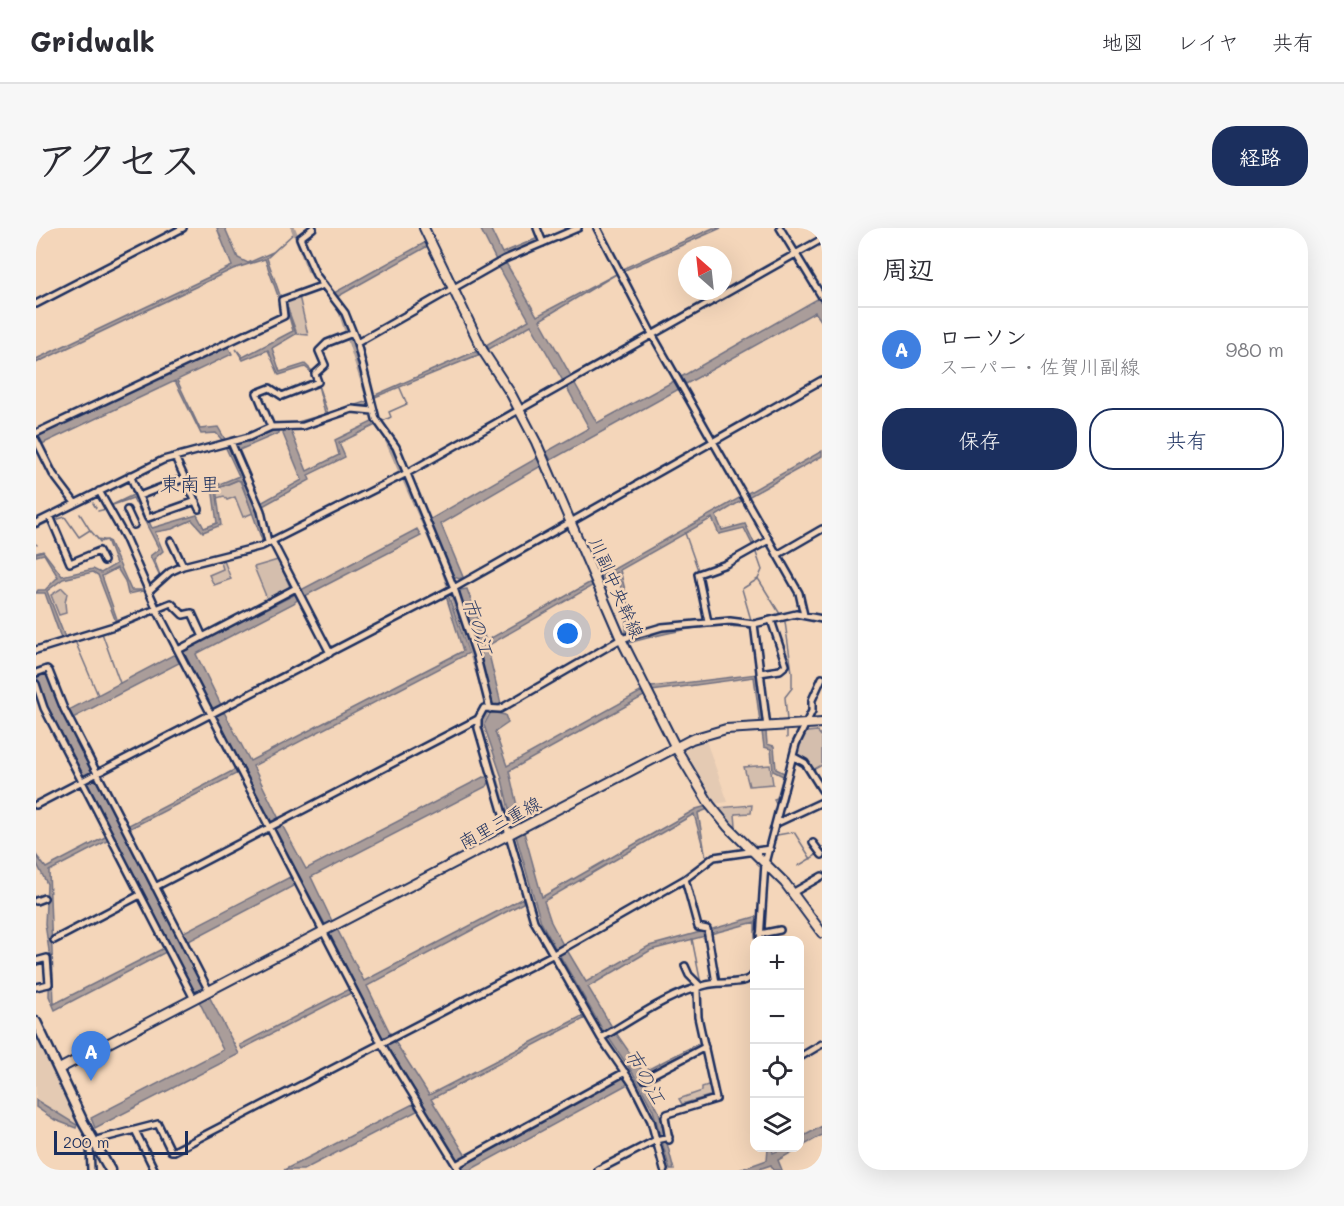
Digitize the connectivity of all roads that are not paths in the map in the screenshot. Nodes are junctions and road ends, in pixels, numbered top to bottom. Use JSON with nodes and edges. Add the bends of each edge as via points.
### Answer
{"nodes":[{"id":1,"x":183,"y":228,"type":"edge"},
{"id":2,"x":313,"y":228,"type":"edge"},
{"id":3,"x":424,"y":228,"type":"edge"},
{"id":4,"x":537,"y":228,"type":"edge"},
{"id":5,"x":578,"y":228,"type":"edge"},
{"id":6,"x":597,"y":228,"type":"edge"},
{"id":7,"x":780,"y":228,"type":"edge"},
{"id":8,"x":822,"y":239,"type":"edge"},
{"id":9,"x":543,"y":243,"type":"junction"},
{"id":10,"x":797,"y":253,"type":"junction"},
{"id":11,"x":321,"y":286,"type":"junction"},
{"id":12,"x":452,"y":289,"type":"junction"},
{"id":13,"x":822,"y":297,"type":"edge"},
{"id":14,"x":36,"y":304,"type":"edge"},
{"id":15,"x":350,"y":334,"type":"junction"},
{"id":16,"x":652,"y":334,"type":"junction"},
{"id":17,"x":357,"y":343,"type":"junction"},
{"id":18,"x":822,"y":380,"type":"edge"},
{"id":19,"x":519,"y":410,"type":"junction"},
{"id":20,"x":373,"y":411,"type":"junction"},
{"id":21,"x":271,"y":427,"type":"junction"},
{"id":22,"x":36,"y":433,"type":"edge"},
{"id":23,"x":36,"y":440,"type":"edge"},
{"id":24,"x":713,"y":441,"type":"junction"},
{"id":25,"x":231,"y":442,"type":"junction"},
{"id":26,"x":175,"y":456,"type":"junction"},
{"id":27,"x":402,"y":473,"type":"junction"},
{"id":28,"x":130,"y":475,"type":"junction"},
{"id":29,"x":185,"y":478,"type":"junction"},
{"id":30,"x":99,"y":491,"type":"junction"},
{"id":31,"x":139,"y":496,"type":"junction"},
{"id":32,"x":196,"y":501,"type":"junction"},
{"id":33,"x":75,"y":503,"type":"junction"},
{"id":34,"x":199,"y":508,"type":"dead end"},
{"id":35,"x":50,"y":516,"type":"junction"},
{"id":36,"x":115,"y":519,"type":"junction"},
{"id":37,"x":571,"y":522,"type":"junction"},
{"id":38,"x":36,"y":523,"type":"edge"},
{"id":39,"x":135,"y":525,"type":"dead end"},
{"id":40,"x":822,"y":529,"type":"edge"},
{"id":41,"x":769,"y":540,"type":"junction"},
{"id":42,"x":171,"y":542,"type":"dead end"},
{"id":43,"x":270,"y":542,"type":"junction"},
{"id":44,"x":777,"y":555,"type":"junction"},
{"id":45,"x":104,"y":561,"type":"dead end"},
{"id":46,"x":183,"y":566,"type":"junction"},
{"id":47,"x":296,"y":588,"type":"junction"},
{"id":48,"x":451,"y":589,"type":"junction"},
{"id":49,"x":150,"y":590,"type":"junction"},
{"id":50,"x":157,"y":610,"type":"junction"},
{"id":51,"x":804,"y":615,"type":"junction"},
{"id":52,"x":822,"y":619,"type":"edge"},
{"id":53,"x":771,"y":620,"type":"junction"},
{"id":54,"x":708,"y":622,"type":"junction"},
{"id":55,"x":754,"y":626,"type":"junction"},
{"id":56,"x":203,"y":637,"type":"junction"},
{"id":57,"x":621,"y":639,"type":"junction"},
{"id":58,"x":36,"y":650,"type":"edge"},
{"id":59,"x":178,"y":650,"type":"junction"},
{"id":60,"x":330,"y":653,"type":"junction"},
{"id":61,"x":38,"y":673,"type":"edge"},
{"id":62,"x":760,"y":673,"type":"junction"},
{"id":63,"x":822,"y":678,"type":"edge"},
{"id":64,"x":36,"y":684,"type":"edge"},
{"id":65,"x":487,"y":708,"type":"junction"},
{"id":66,"x":211,"y":715,"type":"junction"},
{"id":67,"x":478,"y":719,"type":"junction"},
{"id":68,"x":822,"y":723,"type":"edge"},
{"id":69,"x":804,"y":726,"type":"junction"},
{"id":70,"x":766,"y":727,"type":"junction"},
{"id":71,"x":676,"y":748,"type":"junction"},
{"id":72,"x":794,"y":758,"type":"junction"},
{"id":73,"x":90,"y":778,"type":"junction"},
{"id":74,"x":822,"y":790,"type":"edge"},
{"id":75,"x":822,"y":802,"type":"edge"},
{"id":76,"x":36,"y":805,"type":"edge"},
{"id":77,"x":777,"y":823,"type":"junction"},
{"id":78,"x":270,"y":827,"type":"junction"},
{"id":79,"x":509,"y":835,"type":"junction"},
{"id":80,"x":813,"y":843,"type":"dead end"},
{"id":81,"x":770,"y":849,"type":"junction"},
{"id":82,"x":751,"y":850,"type":"junction"},
{"id":83,"x":820,"y":854,"type":"edge"},
{"id":84,"x":765,"y":863,"type":"junction"},
{"id":85,"x":822,"y":876,"type":"edge"},
{"id":86,"x":685,"y":879,"type":"junction"},
{"id":87,"x":155,"y":887,"type":"junction"},
{"id":88,"x":794,"y":892,"type":"junction"},
{"id":89,"x":140,"y":895,"type":"junction"},
{"id":90,"x":44,"y":898,"type":"dead end"},
{"id":91,"x":36,"y":901,"type":"edge"},
{"id":92,"x":780,"y":930,"type":"dead end"},
{"id":93,"x":324,"y":932,"type":"junction"},
{"id":94,"x":822,"y":933,"type":"edge"},
{"id":95,"x":760,"y":936,"type":"edge"},
{"id":96,"x":763,"y":936,"type":"edge"},
{"id":97,"x":54,"y":940,"type":"dead end"},
{"id":98,"x":554,"y":954,"type":"junction"},
{"id":99,"x":36,"y":961,"type":"edge"},
{"id":100,"x":685,"y":966,"type":"dead end"},
{"id":101,"x":750,"y":979,"type":"edge"},
{"id":102,"x":716,"y":982,"type":"junction"},
{"id":103,"x":36,"y":987,"type":"edge"},
{"id":104,"x":698,"y":988,"type":"junction"},
{"id":105,"x":202,"y":995,"type":"junction"},
{"id":106,"x":36,"y":1022,"type":"edge"},
{"id":107,"x":603,"y":1036,"type":"junction"},
{"id":108,"x":381,"y":1043,"type":"junction"},
{"id":109,"x":822,"y":1044,"type":"edge"},
{"id":110,"x":705,"y":1047,"type":"junction"},
{"id":111,"x":804,"y":1055,"type":"edge"},
{"id":112,"x":59,"y":1069,"type":"junction"},
{"id":113,"x":625,"y":1072,"type":"junction"},
{"id":114,"x":644,"y":1078,"type":"dead end"},
{"id":115,"x":135,"y":1130,"type":"junction"},
{"id":116,"x":656,"y":1140,"type":"junction"},
{"id":117,"x":94,"y":1142,"type":"junction"},
{"id":118,"x":457,"y":1167,"type":"edge"},
{"id":119,"x":154,"y":1169,"type":"edge"},
{"id":120,"x":90,"y":1170,"type":"edge"},
{"id":121,"x":110,"y":1170,"type":"edge"},
{"id":122,"x":598,"y":1170,"type":"edge"},
{"id":123,"x":664,"y":1170,"type":"edge"}],
"edges":[{"from":1,"to":14,"type":"street"},
{"from":2,"to":11,"type":"street","via":[[300,238]]},
{"from":3,"to":12,"type":"street","name":"川副中央幹線"},
{"from":4,"to":9,"type":"street"},
{"from":5,"to":9,"type":"street"},
{"from":6,"to":16,"type":"street"},
{"from":7,"to":10,"type":"street"},
{"from":8,"to":10,"type":"street"},
{"from":9,"to":12,"type":"street"},
{"from":10,"to":13,"type":"street"},
{"from":10,"to":16,"type":"street"},
{"from":11,"to":15,"type":"street","via":[[340,304]]},
{"from":11,"to":22,"type":"street","via":[[282,300],[284,316]]},
{"from":12,"to":17,"type":"street"},
{"from":12,"to":19,"type":"street","name":"川副中央幹線"},
{"from":15,"to":17,"type":"street"},
{"from":15,"to":21,"type":"street","via":[[327,343],[319,351],[325,365],[315,374],[318,382],[282,396],[270,388],[257,393]]},
{"from":16,"to":19,"type":"street"},
{"from":16,"to":24,"type":"street"},
{"from":17,"to":20,"type":"street"},
{"from":18,"to":24,"type":"street"},
{"from":19,"to":27,"type":"street"},
{"from":19,"to":37,"type":"street","name":"川副中央幹線"},
{"from":20,"to":21,"type":"street","via":[[352,409],[303,426]]},
{"from":20,"to":27,"type":"street","via":[[396,447]]},
{"from":21,"to":25,"type":"street"},
{"from":23,"to":33,"type":"street","via":[[53,474]]},
{"from":24,"to":37,"type":"street"},
{"from":24,"to":41,"type":"street"},
{"from":25,"to":26,"type":"street"},
{"from":25,"to":43,"type":"street"},
{"from":26,"to":28,"type":"street"},
{"from":26,"to":29,"type":"street"},
{"from":27,"to":43,"type":"street"},
{"from":27,"to":48,"type":"street"},
{"from":28,"to":30,"type":"street"},
{"from":28,"to":31,"type":"street"},
{"from":29,"to":31,"type":"street"},
{"from":29,"to":32,"type":"street"},
{"from":30,"to":33,"type":"street"},
{"from":30,"to":36,"type":"street"},
{"from":31,"to":32,"type":"street","via":[[148,518]]},
{"from":32,"to":34,"type":"street"},
{"from":33,"to":35,"type":"street"},
{"from":35,"to":38,"type":"street"},
{"from":35,"to":45,"type":"street","via":[[70,563],[99,551]]},
{"from":36,"to":39,"type":"street","via":[[128,512]]},
{"from":36,"to":49,"type":"street"},
{"from":37,"to":48,"type":"street"},
{"from":37,"to":57,"type":"street","name":"川副中央幹線"},
{"from":40,"to":44,"type":"street"},
{"from":41,"to":44,"type":"street"},
{"from":41,"to":54,"type":"street","via":[[726,564],[698,574]]},
{"from":42,"to":46,"type":"street"},
{"from":43,"to":46,"type":"street"},
{"from":43,"to":47,"type":"street"},
{"from":44,"to":51,"type":"street","via":[[799,593]]},
{"from":46,"to":49,"type":"street"},
{"from":47,"to":56,"type":"street"},
{"from":47,"to":60,"type":"street"},
{"from":48,"to":60,"type":"street"},
{"from":48,"to":65,"type":"street","via":[[476,654]]},
{"from":49,"to":50,"type":"street"},
{"from":50,"to":56,"type":"street","via":[[171,603],[183,615],[192,613]]},
{"from":50,"to":58,"type":"street"},
{"from":50,"to":59,"type":"street"},
{"from":51,"to":52,"type":"street"},
{"from":51,"to":53,"type":"street"},
{"from":53,"to":55,"type":"street"},
{"from":53,"to":62,"type":"street","via":[[786,665],[780,670]]},
{"from":54,"to":55,"type":"street"},
{"from":54,"to":57,"type":"street","via":[[662,627]]},
{"from":55,"to":62,"type":"street"},
{"from":56,"to":59,"type":"street"},
{"from":57,"to":65,"type":"street","via":[[498,709]]},
{"from":57,"to":71,"type":"street","name":"川副中央幹線"},
{"from":59,"to":66,"type":"street"},
{"from":60,"to":66,"type":"street"},
{"from":61,"to":73,"type":"street","via":[[49,671]]},
{"from":62,"to":70,"type":"street"},
{"from":63,"to":69,"type":"street"},
{"from":64,"to":73,"type":"street","via":[[44,708]]},
{"from":65,"to":67,"type":"street"},
{"from":66,"to":73,"type":"street"},
{"from":66,"to":78,"type":"street"},
{"from":67,"to":78,"type":"street"},
{"from":67,"to":79,"type":"street"},
{"from":68,"to":69,"type":"street","name":"南里三重線"},
{"from":69,"to":70,"type":"street","name":"南里三重線"},
{"from":69,"to":72,"type":"street"},
{"from":70,"to":71,"type":"street","name":"南里三重線","via":[[711,732]]},
{"from":71,"to":79,"type":"street","name":"南里三重線"},
{"from":71,"to":82,"type":"street","name":"川副中央幹線","via":[[710,806]]},
{"from":72,"to":74,"type":"street","via":[[805,763]]},
{"from":72,"to":77,"type":"street"},
{"from":73,"to":76,"type":"street"},
{"from":73,"to":87,"type":"street"},
{"from":73,"to":89,"type":"street"},
{"from":75,"to":77,"type":"street"},
{"from":77,"to":81,"type":"street"},
{"from":78,"to":87,"type":"street"},
{"from":78,"to":93,"type":"street"},
{"from":79,"to":93,"type":"street","name":"南里三重線"},
{"from":79,"to":98,"type":"street","via":[[534,921]]},
{"from":80,"to":83,"type":"street"},
{"from":81,"to":82,"type":"street"},
{"from":81,"to":84,"type":"street"},
{"from":82,"to":84,"type":"street","name":"川副中央幹線"},
{"from":82,"to":86,"type":"street","via":[[714,857]]},
{"from":84,"to":88,"type":"street","name":"川副中央幹線"},
{"from":84,"to":95,"type":"street"},
{"from":85,"to":88,"type":"street"},
{"from":86,"to":98,"type":"street"},
{"from":86,"to":102,"type":"street","via":[[698,927],[707,929]]},
{"from":87,"to":105,"type":"street"},
{"from":88,"to":94,"type":"street","name":"川副中央幹線"},
{"from":89,"to":97,"type":"street"},
{"from":89,"to":105,"type":"street"},
{"from":90,"to":91,"type":"street"},
{"from":92,"to":96,"type":"street"},
{"from":93,"to":105,"type":"street","name":"南里三重線"},
{"from":93,"to":108,"type":"street"},
{"from":98,"to":107,"type":"street"},
{"from":98,"to":108,"type":"street"},
{"from":99,"to":103,"type":"street","via":[[47,958],[49,984]]},
{"from":100,"to":104,"type":"street"},
{"from":101,"to":102,"type":"street"},
{"from":102,"to":104,"type":"street"},
{"from":104,"to":107,"type":"street","via":[[665,1001]]},
{"from":104,"to":110,"type":"street"},
{"from":105,"to":112,"type":"street","name":"南里三重線"},
{"from":106,"to":112,"type":"main road"},
{"from":107,"to":113,"type":"street"},
{"from":108,"to":115,"type":"street","via":[[174,1151],[160,1125]]},
{"from":108,"to":118,"type":"street"},
{"from":109,"to":111,"type":"street"},
{"from":110,"to":114,"type":"street"},
{"from":110,"to":116,"type":"street","via":[[716,1098],[667,1114],[669,1138]]},
{"from":112,"to":117,"type":"main road"},
{"from":113,"to":116,"type":"street","via":[[651,1121]]},
{"from":113,"to":118,"type":"street"},
{"from":115,"to":117,"type":"street"},
{"from":115,"to":119,"type":"street"},
{"from":116,"to":122,"type":"street"},
{"from":116,"to":123,"type":"street"},
{"from":117,"to":120,"type":"street","via":[[90,1147]]},
{"from":117,"to":121,"type":"main road"}]}
